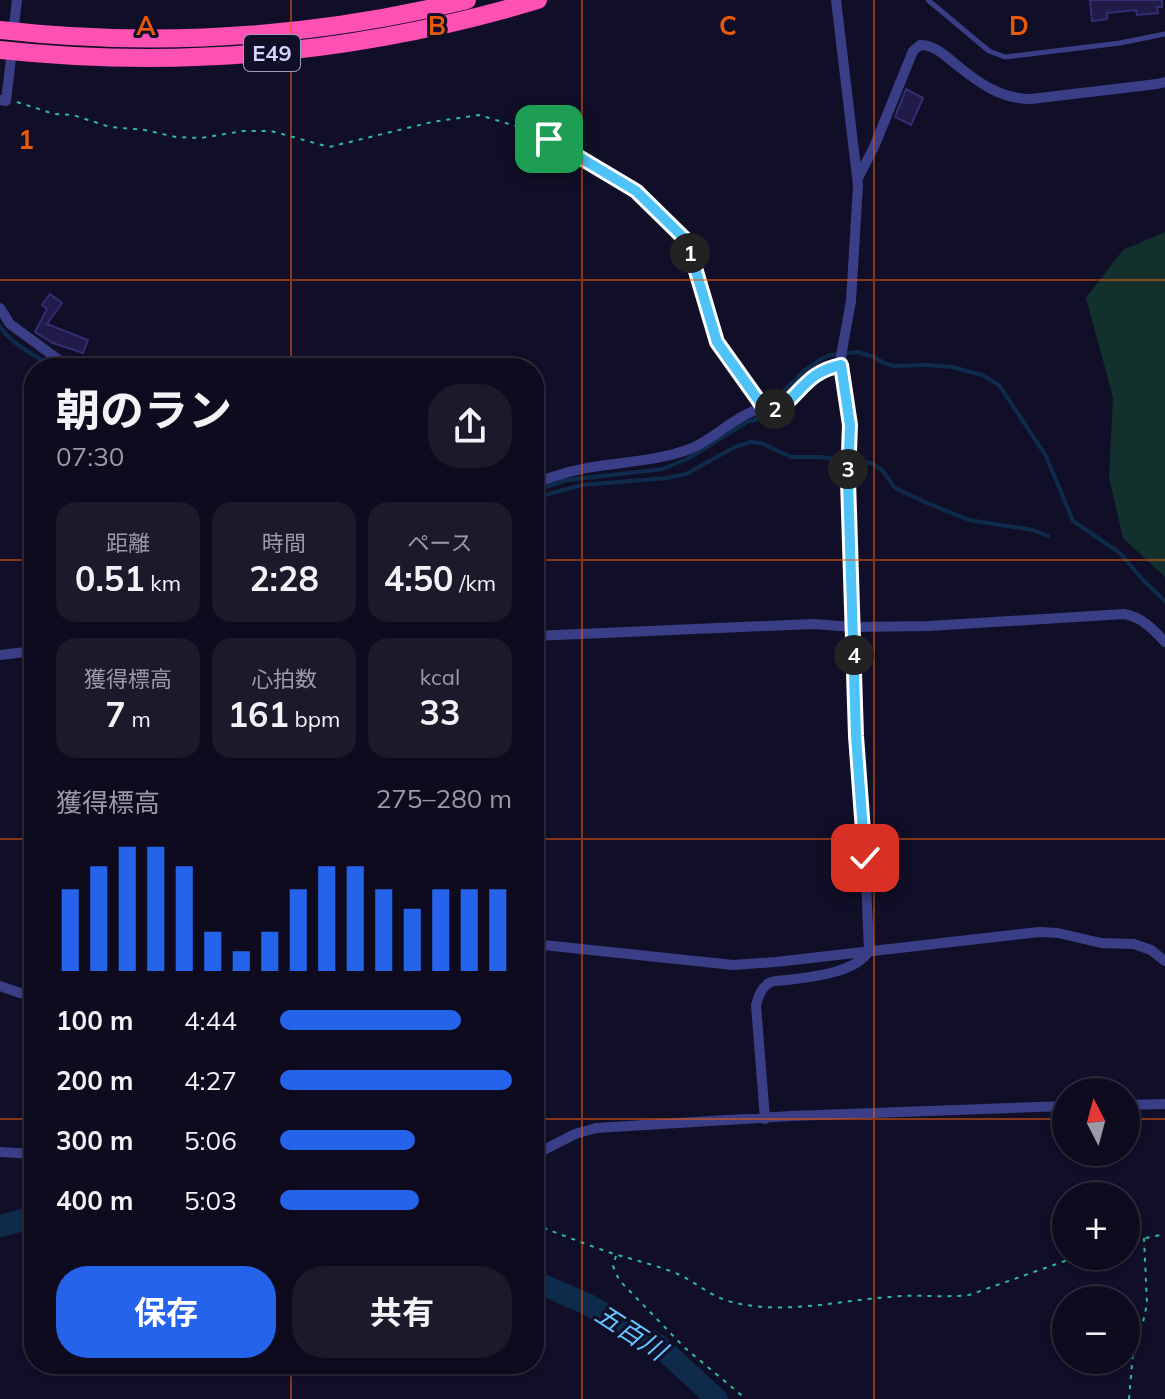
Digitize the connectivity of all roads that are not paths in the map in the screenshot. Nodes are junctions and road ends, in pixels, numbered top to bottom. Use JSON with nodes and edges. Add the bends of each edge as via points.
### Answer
{"nodes":[{"id":1,"x":17,"y":0,"type":"edge"},
{"id":2,"x":467,"y":0,"type":"edge"},
{"id":3,"x":538,"y":0,"type":"edge"},
{"id":4,"x":836,"y":0,"type":"edge"},
{"id":5,"x":928,"y":0,"type":"edge"},
{"id":6,"x":0,"y":30,"type":"edge"},
{"id":7,"x":1165,"y":34,"type":"edge"},
{"id":8,"x":0,"y":50,"type":"edge"},
{"id":9,"x":1165,"y":82,"type":"edge"},
{"id":10,"x":3,"y":100,"type":"edge"},
{"id":11,"x":857,"y":180,"type":"junction"},
{"id":12,"x":0,"y":308,"type":"edge"},
{"id":13,"x":56,"y":358,"type":"edge"},
{"id":14,"x":841,"y":365,"type":"junction"},
{"id":15,"x":544,"y":481,"type":"edge"},
{"id":16,"x":853,"y":627,"type":"junction"},
{"id":17,"x":544,"y":636,"type":"edge"},
{"id":18,"x":1165,"y":642,"type":"edge"},
{"id":19,"x":24,"y":652,"type":"edge"},
{"id":20,"x":0,"y":655,"type":"edge"},
{"id":21,"x":544,"y":945,"type":"edge"},
{"id":22,"x":869,"y":951,"type":"junction"},
{"id":23,"x":1165,"y":961,"type":"edge"},
{"id":24,"x":0,"y":986,"type":"edge"},
{"id":25,"x":24,"y":994,"type":"edge"},
{"id":26,"x":1165,"y":1104,"type":"edge"},
{"id":27,"x":1140,"y":1105,"type":"edge"},
{"id":28,"x":1052,"y":1107,"type":"edge"},
{"id":29,"x":765,"y":1119,"type":"junction"},
{"id":30,"x":544,"y":1150,"type":"edge"},
{"id":31,"x":0,"y":1152,"type":"edge"},
{"id":32,"x":24,"y":1153,"type":"edge"}],
"edges":[{"from":1,"to":10,"type":"street"},
{"from":2,"to":6,"type":"highway","number":"E49","via":[[380,19],[254,35],[120,39]]},
{"from":3,"to":8,"type":"highway","number":"E49","via":[[425,30],[257,55],[122,59]]},
{"from":4,"to":11,"type":"street"},
{"from":5,"to":7,"type":"lane","via":[[989,51],[1005,57]]},
{"from":9,"to":11,"type":"street","via":[[1014,99],[975,79],[934,47],[920,45]]},
{"from":11,"to":14,"type":"street","via":[[851,301]]},
{"from":12,"to":13,"type":"street","via":[[10,324]]},
{"from":14,"to":15,"type":"street","via":[[813,376],[781,408],[748,414],[690,448]]},
{"from":14,"to":16,"type":"street","via":[[850,425]]},
{"from":16,"to":17,"type":"street","via":[[813,624]]},
{"from":16,"to":18,"type":"street","via":[[1124,614],[1142,621]]},
{"from":16,"to":22,"type":"street"},
{"from":19,"to":20,"type":"street"},
{"from":21,"to":22,"type":"street","via":[[733,965]]},
{"from":22,"to":23,"type":"street","via":[[1039,932],[1134,944]]},
{"from":22,"to":29,"type":"street","via":[[849,967],[769,983],[760,993],[756,1005]]},
{"from":24,"to":25,"type":"street"},
{"from":26,"to":27,"type":"street"},
{"from":28,"to":29,"type":"street"},
{"from":29,"to":30,"type":"street","via":[[587,1129]]},
{"from":31,"to":32,"type":"street"}]}
